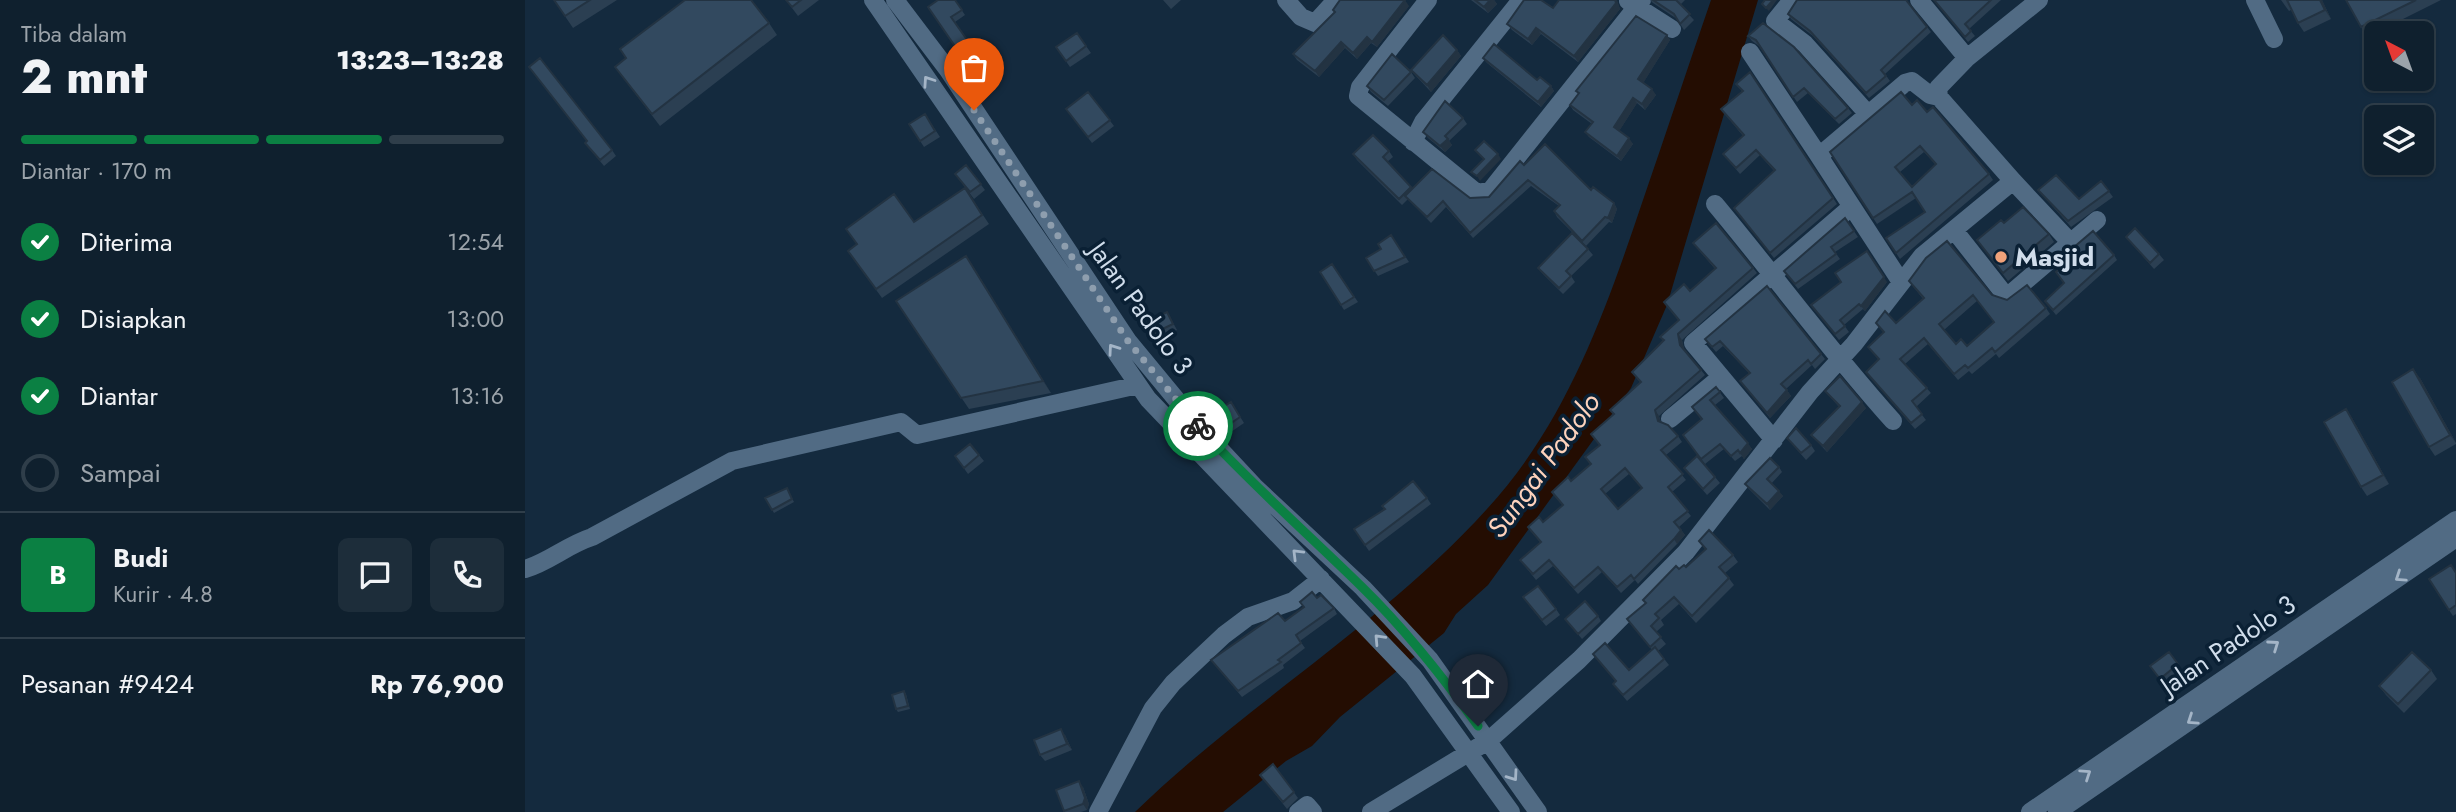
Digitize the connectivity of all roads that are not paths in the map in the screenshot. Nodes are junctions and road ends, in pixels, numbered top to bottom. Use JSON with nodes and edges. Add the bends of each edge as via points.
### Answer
{"nodes":[{"id":1,"x":873,"y":0,"type":"edge"},
{"id":2,"x":895,"y":0,"type":"edge"},
{"id":3,"x":1286,"y":0,"type":"edge"},
{"id":4,"x":1336,"y":0,"type":"edge"},
{"id":5,"x":1428,"y":0,"type":"edge"},
{"id":6,"x":1521,"y":0,"type":"edge"},
{"id":7,"x":1792,"y":0,"type":"edge"},
{"id":8,"x":1919,"y":0,"type":"edge"},
{"id":9,"x":2039,"y":0,"type":"edge"},
{"id":10,"x":2255,"y":0,"type":"edge"},
{"id":11,"x":1635,"y":2,"type":"edge"},
{"id":12,"x":1672,"y":29,"type":"dead end"},
{"id":13,"x":2274,"y":39,"type":"dead end"},
{"id":14,"x":1750,"y":52,"type":"dead end"},
{"id":15,"x":1967,"y":58,"type":"junction"},
{"id":16,"x":1939,"y":97,"type":"junction"},
{"id":17,"x":1868,"y":114,"type":"junction"},
{"id":18,"x":1413,"y":142,"type":"junction"},
{"id":19,"x":1000,"y":149,"type":"junction"},
{"id":20,"x":1819,"y":156,"type":"junction"},
{"id":21,"x":983,"y":161,"type":"junction"},
{"id":22,"x":2013,"y":181,"type":"junction"},
{"id":23,"x":1715,"y":204,"type":"dead end"},
{"id":24,"x":1850,"y":208,"type":"junction"},
{"id":25,"x":2097,"y":220,"type":"dead end"},
{"id":26,"x":1954,"y":230,"type":"junction"},
{"id":27,"x":2070,"y":243,"type":"junction"},
{"id":28,"x":1773,"y":274,"type":"junction"},
{"id":29,"x":1901,"y":282,"type":"junction"},
{"id":30,"x":1838,"y":360,"type":"junction"},
{"id":31,"x":1721,"y":377,"type":"junction"},
{"id":32,"x":1138,"y":385,"type":"junction"},
{"id":33,"x":1670,"y":419,"type":"dead end"},
{"id":34,"x":1893,"y":421,"type":"dead end"},
{"id":35,"x":1774,"y":440,"type":"junction"},
{"id":36,"x":2456,"y":520,"type":"edge"},
{"id":37,"x":2456,"y":538,"type":"edge"},
{"id":38,"x":525,"y":569,"type":"edge"},
{"id":39,"x":1321,"y":579,"type":"junction"},
{"id":40,"x":2215,"y":695,"type":"junction"},
{"id":41,"x":1488,"y":741,"type":"junction"},
{"id":42,"x":1468,"y":754,"type":"junction"},
{"id":43,"x":1098,"y":812,"type":"edge"},
{"id":44,"x":1298,"y":812,"type":"edge"},
{"id":45,"x":1313,"y":812,"type":"edge"},
{"id":46,"x":1371,"y":812,"type":"edge"},
{"id":47,"x":1511,"y":812,"type":"edge"},
{"id":48,"x":1538,"y":812,"type":"edge"},
{"id":49,"x":2030,"y":812,"type":"edge"},
{"id":50,"x":2057,"y":812,"type":"edge"}],
"edges":[{"from":21,"to":1,"type":"street","name":"Jalan Padolo 3","one_way":true},
{"from":2,"to":19,"type":"street","name":"Jalan Padolo 3"},
{"from":3,"to":4,"type":"street","via":[[1301,17],[1315,23]]},
{"from":5,"to":18,"type":"street","via":[[1358,94]]},
{"from":6,"to":18,"type":"street","via":[[1423,122]]},
{"from":7,"to":17,"type":"street","via":[[1775,21],[1805,44]]},
{"from":8,"to":15,"type":"street"},
{"from":9,"to":15,"type":"street"},
{"from":10,"to":13,"type":"street"},
{"from":11,"to":12,"type":"street"},
{"from":11,"to":18,"type":"street","via":[[1490,191],[1477,193]]},
{"from":14,"to":20,"type":"street"},
{"from":15,"to":16,"type":"street","via":[[1946,76],[1938,88]]},
{"from":16,"to":17,"type":"street","via":[[1912,82],[1905,83]]},
{"from":16,"to":22,"type":"street"},
{"from":17,"to":20,"type":"street"},
{"from":19,"to":21,"type":"street"},
{"from":19,"to":41,"type":"street","name":"Jalan Padolo 3","via":[[1161,383],[1254,486],[1363,588],[1430,660]]},
{"from":20,"to":24,"type":"street"},
{"from":32,"to":21,"type":"street","name":"Jalan Padolo 3","one_way":true},
{"from":22,"to":26,"type":"street"},
{"from":22,"to":27,"type":"street"},
{"from":23,"to":28,"type":"street"},
{"from":24,"to":28,"type":"street"},
{"from":24,"to":29,"type":"street"},
{"from":25,"to":27,"type":"street"},
{"from":26,"to":27,"type":"street","via":[[2009,295]]},
{"from":26,"to":29,"type":"street","via":[[1922,256]]},
{"from":28,"to":30,"type":"street"},
{"from":28,"to":31,"type":"street","via":[[1693,343]]},
{"from":29,"to":30,"type":"street"},
{"from":30,"to":34,"type":"street"},
{"from":30,"to":35,"type":"street"},
{"from":31,"to":33,"type":"street"},
{"from":31,"to":35,"type":"street"},
{"from":32,"to":38,"type":"street","via":[[917,435],[901,422],[732,461],[592,537],[570,544],[543,564]]},
{"from":39,"to":32,"type":"street","name":"Jalan Padolo 3","one_way":true},
{"from":35,"to":41,"type":"street","via":[[1686,552],[1579,660]]},
{"from":40,"to":36,"type":"street","name":"Jalan Padolo 3","one_way":true},
{"from":37,"to":40,"type":"street","name":"Jalan Padolo 3","one_way":true},
{"from":42,"to":39,"type":"street","name":"Jalan Padolo 3","one_way":true,"via":[[1413,676]]},
{"from":39,"to":43,"type":"street","via":[[1293,601],[1248,617],[1173,683],[1153,708]]},
{"from":49,"to":40,"type":"street","name":"Jalan Padolo 3","one_way":true},
{"from":40,"to":50,"type":"street","name":"Jalan Padolo 3","one_way":true},
{"from":41,"to":42,"type":"street"},
{"from":41,"to":48,"type":"street","name":"Jalan Padolo 3","one_way":true},
{"from":42,"to":46,"type":"street"},
{"from":42,"to":47,"type":"street","name":"Jalan Padolo 3"},
{"from":44,"to":45,"type":"street","via":[[1307,805]]}]}
